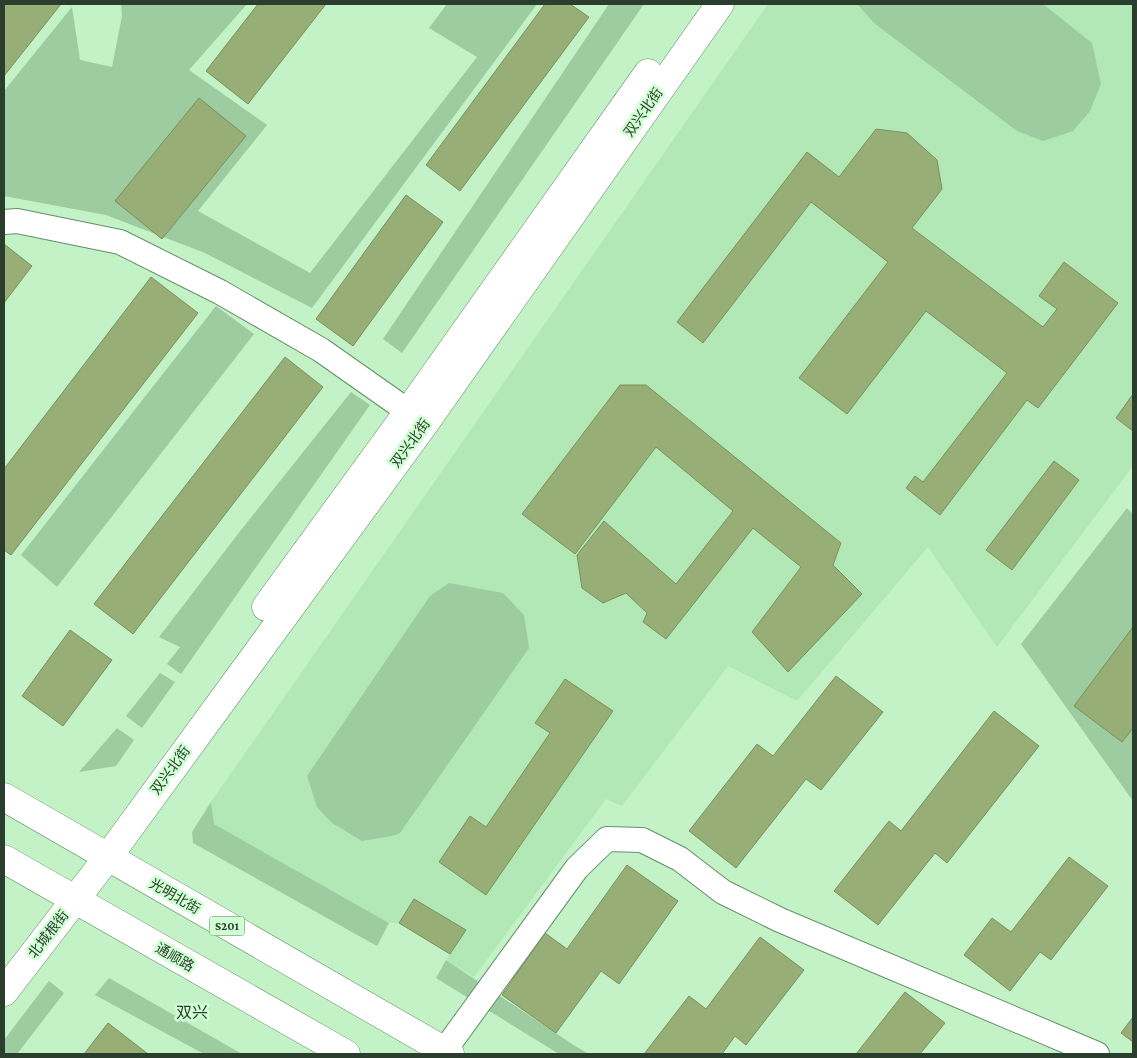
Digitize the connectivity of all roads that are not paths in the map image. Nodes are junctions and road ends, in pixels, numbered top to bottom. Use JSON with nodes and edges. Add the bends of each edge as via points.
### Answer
{"nodes":[{"id":1,"x":697,"y":4,"type":"edge"},
{"id":2,"x":720,"y":4,"type":"edge"},
{"id":3,"x":4,"y":222,"type":"edge"},
{"id":4,"x":416,"y":417,"type":"junction"},
{"id":5,"x":4,"y":797,"type":"edge"},
{"id":6,"x":4,"y":859,"type":"edge"},
{"id":7,"x":92,"y":863,"type":"junction"},
{"id":8,"x":68,"y":895,"type":"junction"},
{"id":9,"x":4,"y":966,"type":"edge"},
{"id":10,"x":4,"y":992,"type":"edge"},
{"id":11,"x":447,"y":1052,"type":"edge"},
{"id":12,"x":346,"y":1054,"type":"edge"},
{"id":13,"x":1097,"y":1054,"type":"edge"}],
"edges":[{"from":1,"to":4,"type":"street","name":"双兴北街"},
{"from":2,"to":4,"type":"street","name":"双兴北街"},
{"from":3,"to":4,"type":"street","via":[[17,221],[120,242],[220,292],[321,350]]},
{"from":4,"to":7,"type":"street","name":"双兴北街"},
{"from":5,"to":7,"type":"street","name":"光明北街","number":"S201"},
{"from":6,"to":8,"type":"street","name":"通顺路"},
{"from":7,"to":8,"type":"street","name":"北城根街"},
{"from":7,"to":11,"type":"street","name":"光明北街","number":"S201"},
{"from":8,"to":9,"type":"street","name":"北城根街"},
{"from":8,"to":10,"type":"street","name":"北城根街"},
{"from":8,"to":12,"type":"street","name":"通顺路"},
{"from":11,"to":13,"type":"street","via":[[577,868],[607,839],[642,840],[680,859],[723,892],[780,920]]}]}
